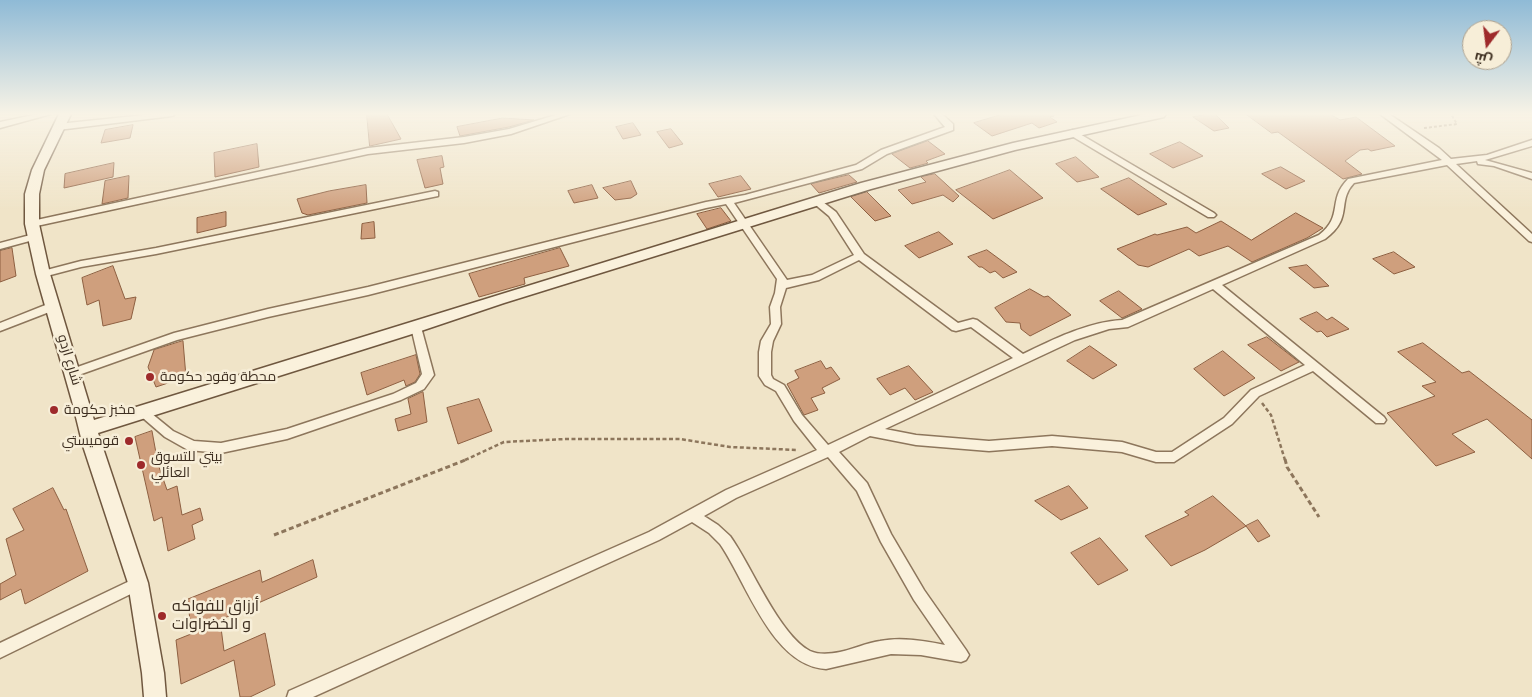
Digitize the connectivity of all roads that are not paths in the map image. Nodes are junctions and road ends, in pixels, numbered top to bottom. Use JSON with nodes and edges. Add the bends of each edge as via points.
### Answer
{"nodes":[{"id":1,"x":49,"y":147,"type":"edge"},
{"id":2,"x":407,"y":147,"type":"edge"},
{"id":3,"x":899,"y":147,"type":"edge"},
{"id":4,"x":1019,"y":147,"type":"edge"},
{"id":5,"x":1097,"y":147,"type":"edge"},
{"id":6,"x":1433,"y":147,"type":"edge"},
{"id":7,"x":1524,"y":147,"type":"edge"},
{"id":8,"x":1520,"y":148,"type":"junction"},
{"id":9,"x":1532,"y":152,"type":"edge"},
{"id":10,"x":1454,"y":161,"type":"junction"},
{"id":11,"x":1532,"y":176,"type":"edge"},
{"id":12,"x":435,"y":194,"type":"dead end"},
{"id":13,"x":729,"y":202,"type":"junction"},
{"id":14,"x":816,"y":202,"type":"junction"},
{"id":15,"x":1211,"y":215,"type":"dead end"},
{"id":16,"x":744,"y":223,"type":"junction"},
{"id":17,"x":33,"y":231,"type":"junction"},
{"id":18,"x":1532,"y":239,"type":"edge"},
{"id":19,"x":0,"y":246,"type":"edge"},
{"id":20,"x":860,"y":256,"type":"junction"},
{"id":21,"x":43,"y":274,"type":"junction"},
{"id":22,"x":782,"y":285,"type":"junction"},
{"id":23,"x":1215,"y":285,"type":"junction"},
{"id":24,"x":53,"y":306,"type":"junction"},
{"id":25,"x":416,"y":326,"type":"junction"},
{"id":26,"x":0,"y":327,"type":"edge"},
{"id":27,"x":1022,"y":359,"type":"junction"},
{"id":28,"x":1313,"y":366,"type":"junction"},
{"id":29,"x":73,"y":373,"type":"junction"},
{"id":30,"x":142,"y":412,"type":"junction"},
{"id":31,"x":1380,"y":420,"type":"dead end"},
{"id":32,"x":88,"y":429,"type":"junction"},
{"id":33,"x":867,"y":431,"type":"junction"},
{"id":34,"x":828,"y":451,"type":"junction"},
{"id":35,"x":691,"y":515,"type":"junction"},
{"id":36,"x":138,"y":583,"type":"junction"},
{"id":37,"x":0,"y":651,"type":"edge"},
{"id":38,"x":155,"y":697,"type":"edge"},
{"id":39,"x":295,"y":697,"type":"edge"}],
"edges":[{"from":1,"to":17,"type":"street","name":"شارع ازدو","via":[[32,194]]},
{"from":2,"to":17,"type":"street","via":[[368,151]]},
{"from":3,"to":13,"type":"street","via":[[859,167]]},
{"from":4,"to":14,"type":"street","via":[[910,173]]},
{"from":5,"to":15,"type":"street"},
{"from":6,"to":10,"type":"street"},
{"from":7,"to":8,"type":"street"},
{"from":8,"to":9,"type":"street"},
{"from":8,"to":10,"type":"street","via":[[1488,157]]},
{"from":10,"to":11,"type":"street","via":[[1495,164]]},
{"from":10,"to":18,"type":"street"},
{"from":10,"to":23,"type":"street","via":[[1351,181],[1342,191],[1338,223],[1332,232]]},
{"from":12,"to":21,"type":"street"},
{"from":13,"to":16,"type":"street"},
{"from":13,"to":29,"type":"street","via":[[706,205],[174,337]]},
{"from":14,"to":16,"type":"street"},
{"from":14,"to":20,"type":"street","via":[[832,214]]},
{"from":16,"to":22,"type":"street","via":[[780,273]]},
{"from":16,"to":25,"type":"street"},
{"from":17,"to":19,"type":"street"},
{"from":17,"to":21,"type":"street","name":"شارع ازدو"},
{"from":20,"to":22,"type":"street","via":[[815,278]]},
{"from":20,"to":27,"type":"street","via":[[949,323],[956,327],[973,323]]},
{"from":21,"to":24,"type":"street","name":"شارع ازدو"},
{"from":22,"to":34,"type":"street","via":[[775,307],[776,324],[766,347],[765,376],[780,388],[798,418]]},
{"from":23,"to":27,"type":"street","via":[[1124,324],[1108,325],[1071,337]]},
{"from":23,"to":28,"type":"street"},
{"from":24,"to":26,"type":"street"},
{"from":24,"to":29,"type":"street","name":"شارع ازدو"},
{"from":25,"to":30,"type":"street"},
{"from":25,"to":30,"type":"street","via":[[428,375],[420,386],[288,434],[221,448],[192,446],[169,434]]},
{"from":27,"to":33,"type":"street"},
{"from":28,"to":31,"type":"street"},
{"from":28,"to":33,"type":"street","via":[[1255,393],[1228,421],[1174,457],[1156,457],[1122,447],[1052,441],[989,446],[916,440]]},
{"from":29,"to":32,"type":"street","name":"شارع ازدو"},
{"from":30,"to":32,"type":"street"},
{"from":32,"to":36,"type":"street","name":"شارع ازدو"},
{"from":33,"to":34,"type":"street"},
{"from":34,"to":35,"type":"street","via":[[730,494]]},
{"from":34,"to":35,"type":"street","via":[[862,486],[900,562],[961,654],[898,647],[817,661],[794,650],[766,612],[725,539]]},
{"from":35,"to":39,"type":"street","via":[[654,536]]},
{"from":36,"to":37,"type":"street"},
{"from":36,"to":38,"type":"street","name":"شارع ازدو"}]}
